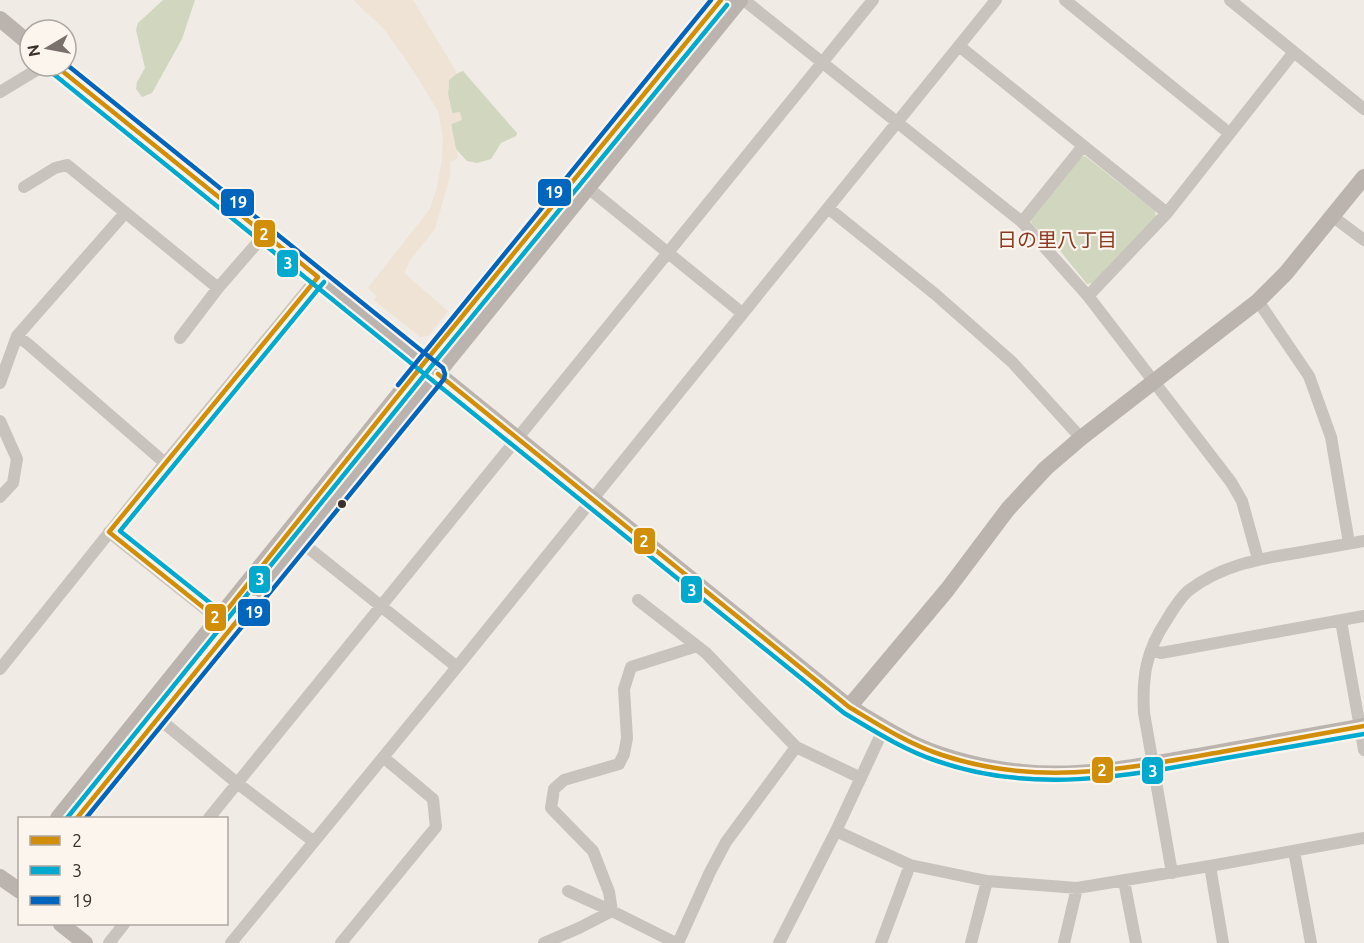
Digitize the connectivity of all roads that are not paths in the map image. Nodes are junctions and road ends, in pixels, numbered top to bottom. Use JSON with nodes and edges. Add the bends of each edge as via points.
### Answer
{"nodes":[{"id":1,"x":721,"y":0,"type":"edge"},
{"id":2,"x":742,"y":0,"type":"edge"},
{"id":3,"x":873,"y":0,"type":"edge"},
{"id":4,"x":996,"y":0,"type":"edge"},
{"id":5,"x":1065,"y":0,"type":"edge"},
{"id":6,"x":1230,"y":0,"type":"edge"},
{"id":7,"x":0,"y":19,"type":"edge"},
{"id":8,"x":18,"y":34,"type":"edge"},
{"id":9,"x":959,"y":46,"type":"junction"},
{"id":10,"x":1294,"y":52,"type":"junction"},
{"id":11,"x":823,"y":62,"type":"junction"},
{"id":12,"x":23,"y":78,"type":"edge"},
{"id":13,"x":71,"y":78,"type":"edge"},
{"id":14,"x":0,"y":92,"type":"edge"},
{"id":15,"x":1364,"y":110,"type":"edge"},
{"id":16,"x":897,"y":121,"type":"junction"},
{"id":17,"x":1229,"y":133,"type":"junction"},
{"id":18,"x":1083,"y":146,"type":"junction"},
{"id":19,"x":1364,"y":177,"type":"edge"},
{"id":20,"x":24,"y":187,"type":"dead end"},
{"id":21,"x":588,"y":187,"type":"junction"},
{"id":22,"x":828,"y":208,"type":"junction"},
{"id":23,"x":125,"y":213,"type":"junction"},
{"id":24,"x":1167,"y":213,"type":"junction"},
{"id":25,"x":1332,"y":216,"type":"junction"},
{"id":26,"x":1022,"y":222,"type":"junction"},
{"id":27,"x":265,"y":234,"type":"junction"},
{"id":28,"x":1364,"y":240,"type":"edge"},
{"id":29,"x":668,"y":253,"type":"junction"},
{"id":30,"x":318,"y":277,"type":"junction"},
{"id":31,"x":218,"y":288,"type":"junction"},
{"id":32,"x":1088,"y":296,"type":"junction"},
{"id":33,"x":1258,"y":301,"type":"junction"},
{"id":34,"x":742,"y":313,"type":"junction"},
{"id":35,"x":17,"y":336,"type":"junction"},
{"id":36,"x":180,"y":338,"type":"dead end"},
{"id":37,"x":431,"y":369,"type":"junction"},
{"id":38,"x":1154,"y":382,"type":"junction"},
{"id":39,"x":0,"y":383,"type":"edge"},
{"id":40,"x":0,"y":421,"type":"edge"},
{"id":41,"x":517,"y":438,"type":"junction"},
{"id":42,"x":1081,"y":438,"type":"junction"},
{"id":43,"x":165,"y":463,"type":"junction"},
{"id":44,"x":0,"y":497,"type":"edge"},
{"id":45,"x":592,"y":499,"type":"junction"},
{"id":46,"x":109,"y":532,"type":"junction"},
{"id":47,"x":1364,"y":541,"type":"edge"},
{"id":48,"x":301,"y":542,"type":"junction"},
{"id":49,"x":1349,"y":543,"type":"junction"},
{"id":50,"x":1258,"y":559,"type":"junction"},
{"id":51,"x":638,"y":600,"type":"dead end"},
{"id":52,"x":380,"y":606,"type":"junction"},
{"id":53,"x":1364,"y":616,"type":"edge"},
{"id":54,"x":1341,"y":621,"type":"junction"},
{"id":55,"x":225,"y":624,"type":"junction"},
{"id":56,"x":697,"y":646,"type":"junction"},
{"id":57,"x":1151,"y":650,"type":"junction"},
{"id":58,"x":457,"y":667,"type":"junction"},
{"id":59,"x":0,"y":669,"type":"edge"},
{"id":60,"x":849,"y":707,"type":"junction"},
{"id":61,"x":158,"y":718,"type":"junction"},
{"id":62,"x":1362,"y":727,"type":"edge"},
{"id":63,"x":884,"y":728,"type":"junction"},
{"id":64,"x":795,"y":747,"type":"junction"},
{"id":65,"x":1364,"y":750,"type":"edge"},
{"id":66,"x":383,"y":757,"type":"junction"},
{"id":67,"x":1154,"y":764,"type":"junction"},
{"id":68,"x":861,"y":778,"type":"junction"},
{"id":69,"x":237,"y":783,"type":"junction"},
{"id":70,"x":60,"y":817,"type":"edge"},
{"id":71,"x":79,"y":817,"type":"edge"},
{"id":72,"x":211,"y":817,"type":"edge"},
{"id":73,"x":836,"y":831,"type":"junction"},
{"id":74,"x":1364,"y":838,"type":"edge"},
{"id":75,"x":313,"y":841,"type":"junction"},
{"id":76,"x":1294,"y":850,"type":"junction"},
{"id":77,"x":910,"y":865,"type":"junction"},
{"id":78,"x":1210,"y":866,"type":"junction"},
{"id":79,"x":1172,"y":873,"type":"junction"},
{"id":80,"x":0,"y":877,"type":"edge"},
{"id":81,"x":987,"y":881,"type":"junction"},
{"id":82,"x":1124,"y":881,"type":"junction"},
{"id":83,"x":18,"y":884,"type":"edge"},
{"id":84,"x":1077,"y":888,"type":"junction"},
{"id":85,"x":568,"y":891,"type":"dead end"},
{"id":86,"x":612,"y":911,"type":"junction"},
{"id":87,"x":62,"y":925,"type":"edge"},
{"id":88,"x":123,"y":925,"type":"edge"},
{"id":89,"x":85,"y":943,"type":"edge"},
{"id":90,"x":109,"y":943,"type":"edge"},
{"id":91,"x":231,"y":943,"type":"edge"},
{"id":92,"x":341,"y":943,"type":"edge"},
{"id":93,"x":544,"y":943,"type":"edge"},
{"id":94,"x":677,"y":943,"type":"edge"},
{"id":95,"x":779,"y":943,"type":"edge"},
{"id":96,"x":881,"y":943,"type":"edge"},
{"id":97,"x":971,"y":943,"type":"edge"},
{"id":98,"x":1064,"y":943,"type":"edge"},
{"id":99,"x":1136,"y":943,"type":"edge"},
{"id":100,"x":1223,"y":943,"type":"edge"},
{"id":101,"x":1311,"y":943,"type":"edge"}],
"edges":[{"from":1,"to":37,"type":"street"},
{"from":2,"to":11,"type":"street"},
{"from":2,"to":21,"type":"street"},
{"from":3,"to":11,"type":"street"},
{"from":4,"to":9,"type":"street"},
{"from":5,"to":17,"type":"street"},
{"from":6,"to":10,"type":"street"},
{"from":7,"to":8,"type":"street"},
{"from":9,"to":16,"type":"street"},
{"from":9,"to":18,"type":"street"},
{"from":10,"to":15,"type":"street"},
{"from":10,"to":17,"type":"street"},
{"from":11,"to":16,"type":"street"},
{"from":11,"to":29,"type":"street"},
{"from":12,"to":14,"type":"street"},
{"from":13,"to":27,"type":"street"},
{"from":16,"to":22,"type":"street"},
{"from":16,"to":26,"type":"street"},
{"from":17,"to":24,"type":"street"},
{"from":18,"to":24,"type":"street"},
{"from":18,"to":26,"type":"street"},
{"from":19,"to":25,"type":"street"},
{"from":20,"to":23,"type":"street","via":[[67,165]]},
{"from":21,"to":29,"type":"street"},
{"from":21,"to":37,"type":"street"},
{"from":22,"to":34,"type":"street"},
{"from":22,"to":42,"type":"street","via":[[1012,362]]},
{"from":23,"to":31,"type":"street"},
{"from":23,"to":35,"type":"street"},
{"from":24,"to":32,"type":"street"},
{"from":25,"to":28,"type":"street"},
{"from":25,"to":33,"type":"street"},
{"from":26,"to":32,"type":"street"},
{"from":27,"to":30,"type":"street"},
{"from":27,"to":31,"type":"street"},
{"from":29,"to":34,"type":"street"},
{"from":29,"to":41,"type":"street"},
{"from":30,"to":37,"type":"street"},
{"from":30,"to":43,"type":"street"},
{"from":31,"to":36,"type":"street"},
{"from":32,"to":38,"type":"street"},
{"from":33,"to":38,"type":"street"},
{"from":33,"to":49,"type":"street","via":[[1309,376],[1331,437]]},
{"from":34,"to":45,"type":"street"},
{"from":35,"to":39,"type":"street"},
{"from":35,"to":43,"type":"street"},
{"from":37,"to":41,"type":"street"},
{"from":37,"to":48,"type":"street"},
{"from":37,"to":55,"type":"street"},
{"from":38,"to":42,"type":"street"},
{"from":38,"to":50,"type":"street","via":[[1231,482],[1242,501]]},
{"from":40,"to":44,"type":"street","via":[[17,459],[13,483]]},
{"from":41,"to":45,"type":"street"},
{"from":41,"to":52,"type":"street"},
{"from":42,"to":60,"type":"street","via":[[1008,509]]},
{"from":43,"to":46,"type":"street"},
{"from":45,"to":58,"type":"street"},
{"from":45,"to":60,"type":"street"},
{"from":46,"to":55,"type":"street"},
{"from":46,"to":59,"type":"street"},
{"from":47,"to":49,"type":"street"},
{"from":48,"to":52,"type":"street"},
{"from":48,"to":55,"type":"street"},
{"from":49,"to":50,"type":"street"},
{"from":50,"to":57,"type":"street","via":[[1230,567],[1187,592],[1156,635]]},
{"from":51,"to":56,"type":"street"},
{"from":52,"to":58,"type":"street"},
{"from":52,"to":69,"type":"street"},
{"from":53,"to":54,"type":"street"},
{"from":54,"to":57,"type":"street","via":[[1161,653]]},
{"from":54,"to":62,"type":"street"},
{"from":55,"to":61,"type":"street"},
{"from":55,"to":70,"type":"street"},
{"from":56,"to":64,"type":"street"},
{"from":56,"to":86,"type":"street","via":[[631,667],[624,689],[627,738],[619,764],[564,780],[554,789],[551,808],[593,851]]},
{"from":57,"to":67,"type":"street","via":[[1143,688]]},
{"from":58,"to":66,"type":"street"},
{"from":60,"to":63,"type":"street"},
{"from":61,"to":69,"type":"street"},
{"from":61,"to":71,"type":"street"},
{"from":62,"to":65,"type":"street"},
{"from":62,"to":67,"type":"street"},
{"from":63,"to":67,"type":"street","via":[[948,756],[1021,772],[1090,773]]},
{"from":63,"to":68,"type":"street"},
{"from":64,"to":68,"type":"street"},
{"from":64,"to":94,"type":"street","via":[[726,842]]},
{"from":66,"to":75,"type":"street"},
{"from":66,"to":92,"type":"street","via":[[433,799],[436,827]]},
{"from":67,"to":79,"type":"street"},
{"from":68,"to":73,"type":"street"},
{"from":69,"to":72,"type":"street"},
{"from":69,"to":75,"type":"street"},
{"from":73,"to":77,"type":"street"},
{"from":73,"to":95,"type":"street"},
{"from":74,"to":76,"type":"street"},
{"from":75,"to":91,"type":"street"},
{"from":76,"to":78,"type":"street"},
{"from":76,"to":101,"type":"street"},
{"from":77,"to":81,"type":"street"},
{"from":77,"to":96,"type":"street"},
{"from":78,"to":79,"type":"street"},
{"from":78,"to":100,"type":"street"},
{"from":79,"to":82,"type":"street"},
{"from":80,"to":83,"type":"street"},
{"from":81,"to":84,"type":"street"},
{"from":81,"to":97,"type":"street"},
{"from":82,"to":84,"type":"street"},
{"from":82,"to":99,"type":"street"},
{"from":84,"to":98,"type":"street"},
{"from":85,"to":86,"type":"street"},
{"from":86,"to":93,"type":"street"},
{"from":86,"to":94,"type":"street"},
{"from":87,"to":89,"type":"street"},
{"from":88,"to":90,"type":"street"}]}
